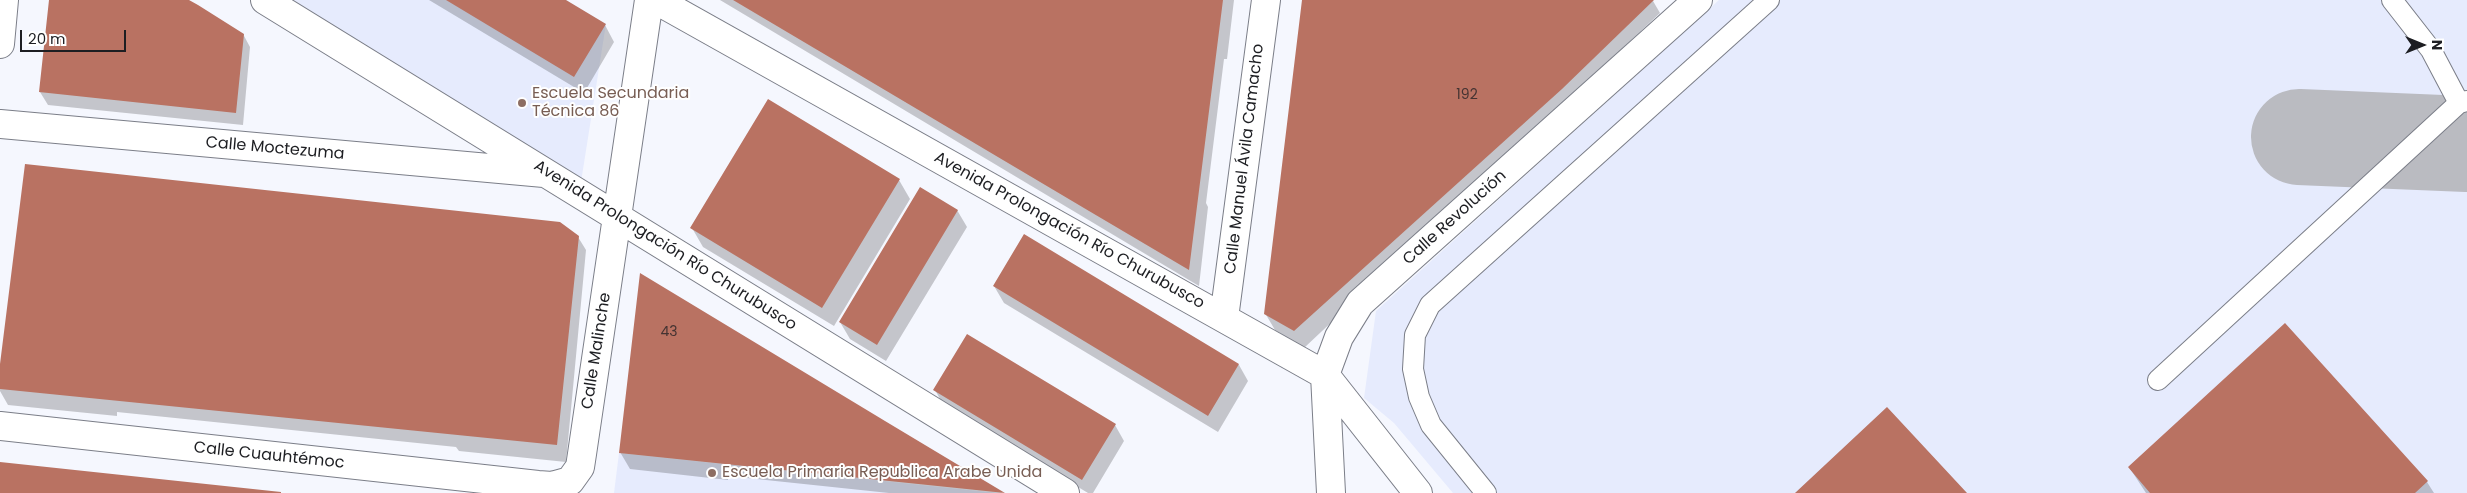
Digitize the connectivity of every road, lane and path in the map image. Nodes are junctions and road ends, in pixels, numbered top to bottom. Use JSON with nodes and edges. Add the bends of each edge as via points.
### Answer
{"nodes":[{"id":1,"x":4,"y":0,"type":"edge"},
{"id":2,"x":265,"y":0,"type":"edge"},
{"id":3,"x":649,"y":0,"type":"edge"},
{"id":4,"x":656,"y":0,"type":"edge"},
{"id":5,"x":1266,"y":0,"type":"edge"},
{"id":6,"x":1698,"y":0,"type":"edge"},
{"id":7,"x":1768,"y":0,"type":"edge"},
{"id":8,"x":2392,"y":0,"type":"edge"},
{"id":9,"x":0,"y":44,"type":"edge"},
{"id":10,"x":2463,"y":102,"type":"edge"},
{"id":11,"x":0,"y":124,"type":"edge"},
{"id":12,"x":550,"y":174,"type":"junction"},
{"id":13,"x":617,"y":218,"type":"junction"},
{"id":14,"x":1224,"y":318,"type":"junction"},
{"id":15,"x":1326,"y":375,"type":"junction"},
{"id":16,"x":2158,"y":380,"type":"dead end"},
{"id":17,"x":0,"y":426,"type":"edge"},
{"id":18,"x":538,"y":485,"type":"joint"},
{"id":19,"x":569,"y":487,"type":"edge"},
{"id":20,"x":1065,"y":493,"type":"edge"},
{"id":21,"x":1330,"y":493,"type":"edge"},
{"id":22,"x":1418,"y":493,"type":"edge"},
{"id":23,"x":1486,"y":493,"type":"edge"}],
"edges":[{"from":1,"to":9,"type":"street"},
{"from":2,"to":12,"type":"street","name":"Avenida Prolongación Río Churubusco"},
{"from":3,"to":13,"type":"street","name":"Calle Malinche"},
{"from":4,"to":14,"type":"street","name":"Avenida Prolongación Río Churubusco"},
{"from":5,"to":14,"type":"street","name":"Calle Manuel Ávila Camacho"},
{"from":6,"to":15,"type":"street","name":"Calle Revolución","via":[[1360,304],[1339,337]]},
{"from":7,"to":23,"type":"lane","via":[[1430,305],[1415,335],[1413,369],[1418,397],[1431,425]]},
{"from":8,"to":10,"type":"lane","via":[[2431,50]]},
{"from":10,"to":16,"type":"lane"},
{"from":11,"to":12,"type":"street","name":"Calle Moctezuma"},
{"from":12,"to":13,"type":"street","name":"Avenida Prolongación Río Churubusco"},
{"from":13,"to":19,"type":"street","name":"Calle Malinche","via":[[580,467]]},
{"from":13,"to":20,"type":"street","name":"Avenida Prolongación Río Churubusco"},
{"from":14,"to":15,"type":"street","name":"Avenida Prolongación Río Churubusco"},
{"from":15,"to":21,"type":"street","name":"Calle Revolución"},
{"from":15,"to":22,"type":"street","name":"Avenida Prolongación Río Churubusco"},
{"from":17,"to":18,"type":"street","name":"Calle Cuauhtémoc"},
{"from":18,"to":19,"type":"street","name":"Calle Malinche"}]}
